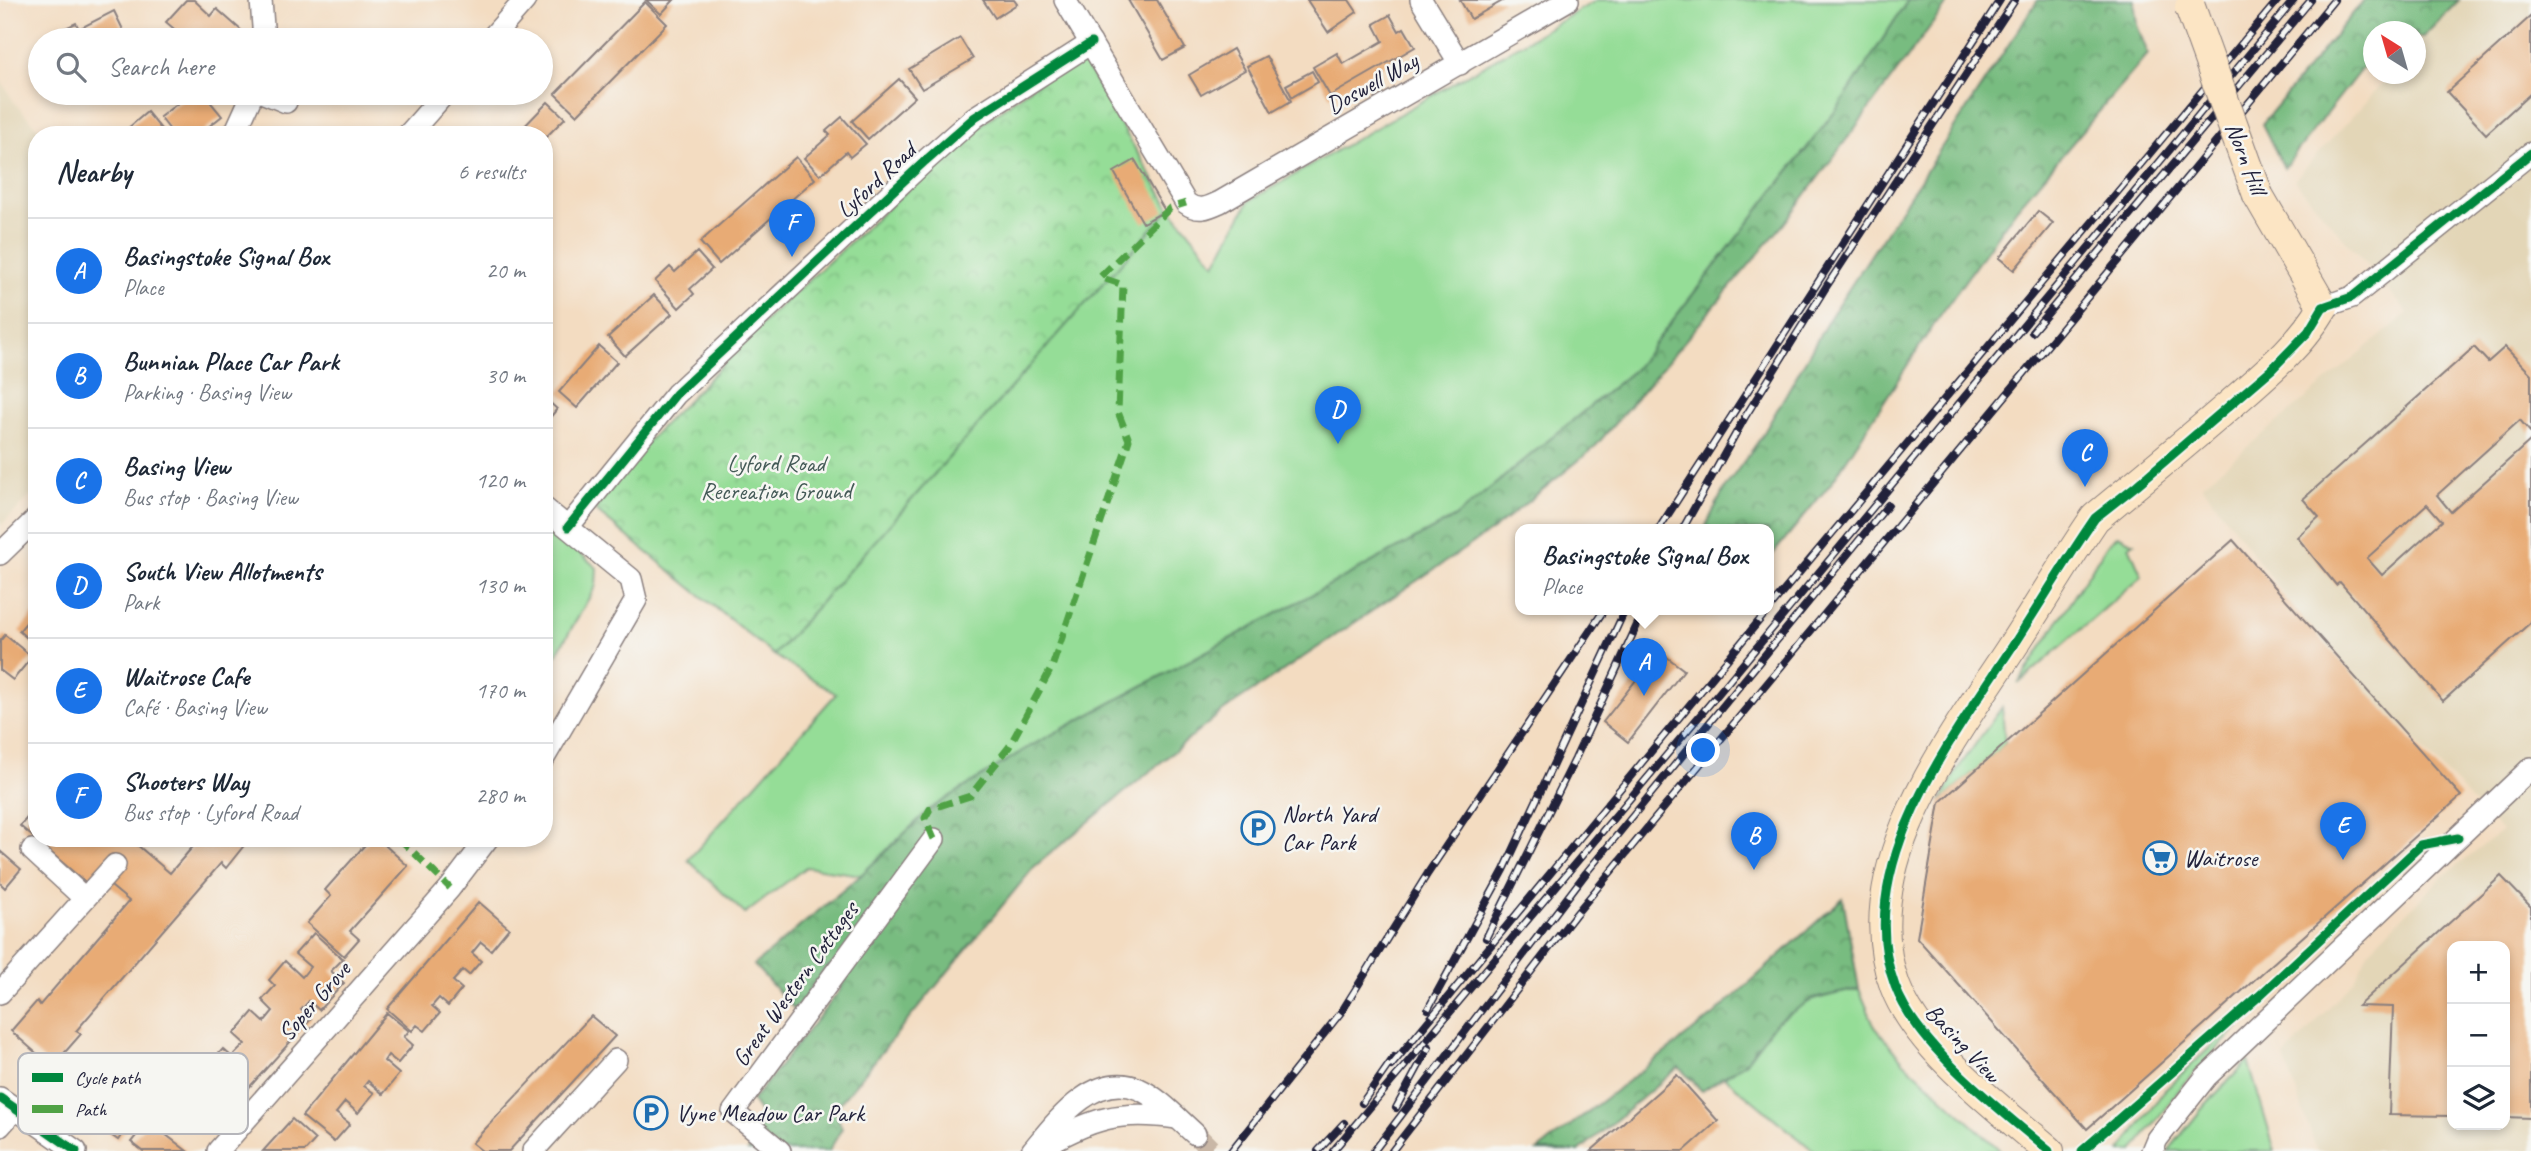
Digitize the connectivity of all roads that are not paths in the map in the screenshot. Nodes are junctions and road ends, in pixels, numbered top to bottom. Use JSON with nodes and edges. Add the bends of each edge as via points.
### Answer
{"nodes":[{"id":1,"x":261,"y":0,"type":"edge"},
{"id":2,"x":525,"y":0,"type":"edge"},
{"id":3,"x":1065,"y":0,"type":"edge"},
{"id":4,"x":1420,"y":0,"type":"edge"},
{"id":5,"x":1568,"y":0,"type":"edge"},
{"id":6,"x":2189,"y":4,"type":"edge"},
{"id":7,"x":263,"y":28,"type":"edge"},
{"id":8,"x":500,"y":28,"type":"edge"},
{"id":9,"x":1091,"y":43,"type":"junction"},
{"id":10,"x":1460,"y":64,"type":"junction"},
{"id":11,"x":248,"y":105,"type":"edge"},
{"id":12,"x":434,"y":105,"type":"edge"},
{"id":13,"x":238,"y":126,"type":"edge"},
{"id":14,"x":416,"y":126,"type":"edge"},
{"id":15,"x":2531,"y":153,"type":"edge"},
{"id":16,"x":2323,"y":307,"type":"junction"},
{"id":17,"x":553,"y":515,"type":"edge"},
{"id":18,"x":28,"y":527,"type":"edge"},
{"id":19,"x":568,"y":527,"type":"junction"},
{"id":20,"x":0,"y":554,"type":"edge"},
{"id":21,"x":553,"y":743,"type":"edge"},
{"id":22,"x":2531,"y":768,"type":"edge"},
{"id":23,"x":934,"y":839,"type":"dead end"},
{"id":24,"x":481,"y":847,"type":"edge"},
{"id":25,"x":32,"y":850,"type":"dead end"},
{"id":26,"x":115,"y":865,"type":"dead end"},
{"id":27,"x":84,"y":898,"type":"junction"},
{"id":28,"x":0,"y":993,"type":"edge"},
{"id":29,"x":616,"y":1060,"type":"dead end"},
{"id":30,"x":8,"y":1103,"type":"edge"},
{"id":31,"x":248,"y":1117,"type":"edge"},
{"id":32,"x":1177,"y":1118,"type":"junction"},
{"id":33,"x":0,"y":1126,"type":"edge"},
{"id":34,"x":52,"y":1134,"type":"edge"},
{"id":35,"x":233,"y":1134,"type":"edge"},
{"id":36,"x":1195,"y":1134,"type":"tunnel mouth"},
{"id":37,"x":76,"y":1151,"type":"edge"},
{"id":38,"x":218,"y":1151,"type":"edge"},
{"id":39,"x":533,"y":1151,"type":"edge"},
{"id":40,"x":780,"y":1151,"type":"edge"},
{"id":41,"x":1033,"y":1151,"type":"edge"},
{"id":42,"x":2049,"y":1151,"type":"edge"},
{"id":43,"x":2152,"y":1151,"type":"edge"}],
"edges":[{"from":1,"to":7,"type":"street"},
{"from":2,"to":8,"type":"street"},
{"from":3,"to":9,"type":"street"},
{"from":4,"to":10,"type":"street"},
{"from":5,"to":10,"type":"street","name":"Doswell Way"},
{"from":6,"to":16,"type":"street","name":"Norn Hill","bridge":true,"via":[[2258,195]]},
{"from":9,"to":10,"type":"street","name":"Doswell Way","via":[[1186,203],[1194,209],[1202,209]]},
{"from":9,"to":19,"type":"street","name":"Lyford Road","via":[[975,117],[866,215],[676,394]]},
{"from":11,"to":13,"type":"street"},
{"from":12,"to":14,"type":"street"},
{"from":15,"to":16,"type":"street","via":[[2352,297]]},
{"from":16,"to":42,"type":"street","name":"Basing View","via":[[2308,332],[2272,369],[2095,518],[1921,792],[1897,852],[1887,889],[1885,926],[1895,987],[1919,1029],[1936,1048]]},
{"from":17,"to":19,"type":"street"},
{"from":18,"to":20,"type":"street"},
{"from":19,"to":21,"type":"street","via":[[631,579],[636,600]]},
{"from":22,"to":43,"type":"street","via":[[2206,1077]]},
{"from":23,"to":40,"type":"street","name":"Great Western Cottages","via":[[733,1112]]},
{"from":24,"to":31,"type":"street","name":"Soper Grove"},
{"from":25,"to":27,"type":"street"},
{"from":26,"to":27,"type":"street"},
{"from":27,"to":28,"type":"street"},
{"from":29,"to":39,"type":"street"},
{"from":30,"to":33,"type":"street"},
{"from":32,"to":36,"type":"street"},
{"from":32,"to":41,"type":"street","via":[[1137,1112],[1100,1119]]},
{"from":32,"to":41,"type":"street","via":[[1138,1088],[1115,1086],[1074,1104]]},
{"from":34,"to":37,"type":"street"},
{"from":35,"to":38,"type":"street","name":"Soper Grove"}]}
